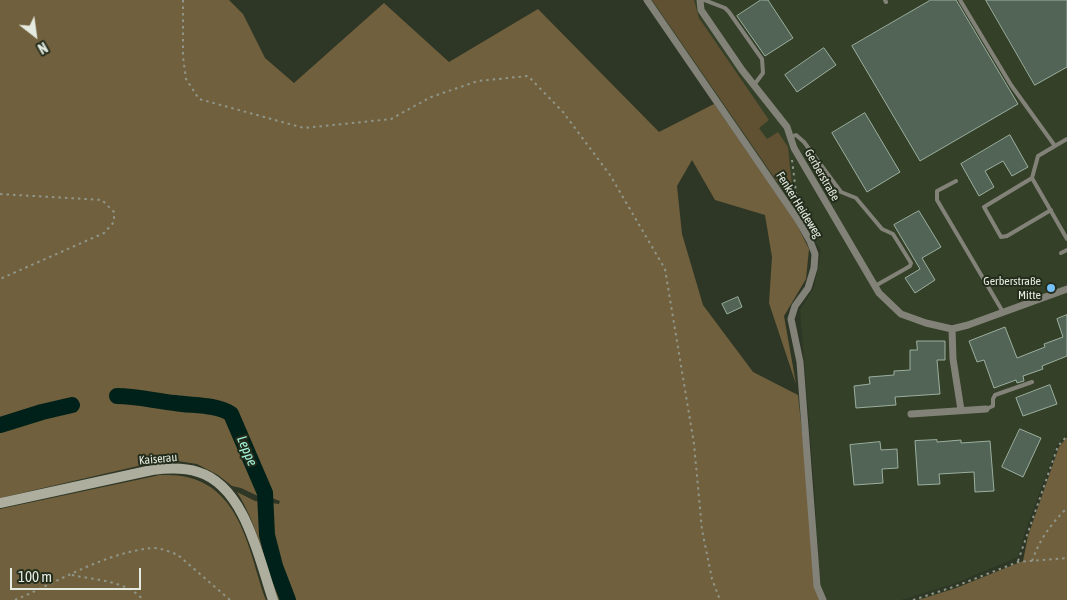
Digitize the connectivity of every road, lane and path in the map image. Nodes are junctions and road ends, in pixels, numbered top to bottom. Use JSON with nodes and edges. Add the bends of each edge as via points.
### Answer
{"nodes":[{"id":1,"x":183,"y":0,"type":"edge"},
{"id":2,"x":647,"y":0,"type":"edge"},
{"id":3,"x":702,"y":0,"type":"edge"},
{"id":4,"x":960,"y":0,"type":"edge"},
{"id":5,"x":754,"y":85,"type":"junction"},
{"id":6,"x":790,"y":137,"type":"junction"},
{"id":7,"x":1067,"y":139,"type":"edge"},
{"id":8,"x":1055,"y":146,"type":"junction"},
{"id":9,"x":791,"y":155,"type":"dead end"},
{"id":10,"x":1032,"y":178,"type":"junction"},
{"id":11,"x":956,"y":181,"type":"dead end"},
{"id":12,"x":0,"y":194,"type":"edge"},
{"id":13,"x":1051,"y":210,"type":"junction"},
{"id":14,"x":798,"y":220,"type":"junction"},
{"id":15,"x":1067,"y":239,"type":"edge"},
{"id":16,"x":1067,"y":250,"type":"edge"},
{"id":17,"x":1062,"y":253,"type":"dead end"},
{"id":18,"x":0,"y":279,"type":"edge"},
{"id":19,"x":875,"y":286,"type":"junction"},
{"id":20,"x":1067,"y":289,"type":"edge"},
{"id":21,"x":1003,"y":312,"type":"junction"},
{"id":22,"x":952,"y":329,"type":"junction"},
{"id":23,"x":1032,"y":382,"type":"dead end"},
{"id":24,"x":986,"y":409,"type":"joint"},
{"id":25,"x":961,"y":410,"type":"junction"},
{"id":26,"x":911,"y":414,"type":"dead end"},
{"id":27,"x":1067,"y":436,"type":"edge"},
{"id":28,"x":0,"y":503,"type":"edge"},
{"id":29,"x":1067,"y":508,"type":"edge"},
{"id":30,"x":1067,"y":558,"type":"edge"},
{"id":31,"x":1032,"y":561,"type":"junction"},
{"id":32,"x":1018,"y":562,"type":"junction"},
{"id":33,"x":70,"y":575,"type":"junction"},
{"id":34,"x":16,"y":600,"type":"edge"},
{"id":35,"x":143,"y":600,"type":"edge"},
{"id":36,"x":230,"y":600,"type":"edge"},
{"id":37,"x":273,"y":600,"type":"edge"},
{"id":38,"x":720,"y":600,"type":"edge"},
{"id":39,"x":823,"y":600,"type":"edge"},
{"id":40,"x":913,"y":600,"type":"edge"}],
"edges":[{"from":1,"to":38,"type":"path","via":[[186,78],[199,99],[304,128],[391,119],[431,97],[478,81],[528,76],[563,112],[610,176],[666,269],[694,444],[702,530],[712,579]]},
{"from":2,"to":14,"type":"street","name":"Fenker Heideweg"},
{"from":3,"to":5,"type":"street","name":"Gerberstraße","via":[[701,10]]},
{"from":3,"to":5,"type":"lane","via":[[725,8],[762,59],[763,73]]},
{"from":4,"to":8,"type":"lane","via":[[1011,85]]},
{"from":5,"to":6,"type":"street","name":"Gerberstraße","via":[[787,127]]},
{"from":6,"to":19,"type":"street","name":"Gerberstraße"},
{"from":6,"to":19,"type":"lane","via":[[796,135],[800,138],[842,192],[856,198],[882,229],[893,234],[911,263]]},
{"from":7,"to":8,"type":"lane"},
{"from":8,"to":10,"type":"lane","via":[[1038,156]]},
{"from":9,"to":14,"type":"path"},
{"from":10,"to":13,"type":"lane"},
{"from":10,"to":13,"type":"lane","via":[[984,207],[986,212],[1001,237]]},
{"from":11,"to":21,"type":"lane","via":[[937,192],[937,200]]},
{"from":12,"to":18,"type":"path","via":[[102,200],[114,212],[114,222],[104,233]]},
{"from":13,"to":15,"type":"lane"},
{"from":14,"to":39,"type":"street","name":"Fenker Heideweg","via":[[815,254],[808,288],[790,319],[800,362],[817,586]]},
{"from":16,"to":17,"type":"lane"},
{"from":19,"to":22,"type":"street","name":"Gerberstraße","via":[[901,314]]},
{"from":20,"to":21,"type":"street","name":"Gerberstraße"},
{"from":21,"to":22,"type":"street","name":"Gerberstraße"},
{"from":22,"to":25,"type":"street"},
{"from":23,"to":24,"type":"lane","via":[[995,396],[993,406]]},
{"from":24,"to":25,"type":"street"},
{"from":25,"to":26,"type":"street"},
{"from":27,"to":32,"type":"path","via":[[1058,446]]},
{"from":28,"to":37,"type":"main road","name":"Kaiserau","via":[[152,470],[167,468],[199,472],[218,482],[242,513]]},
{"from":29,"to":31,"type":"path","via":[[1040,541]]},
{"from":30,"to":31,"type":"path"},
{"from":31,"to":32,"type":"path"},
{"from":32,"to":40,"type":"path"},
{"from":33,"to":34,"type":"path"},
{"from":33,"to":35,"type":"path","via":[[113,584],[136,592]]},
{"from":33,"to":36,"type":"path","via":[[109,557],[154,548],[178,555]]}]}
